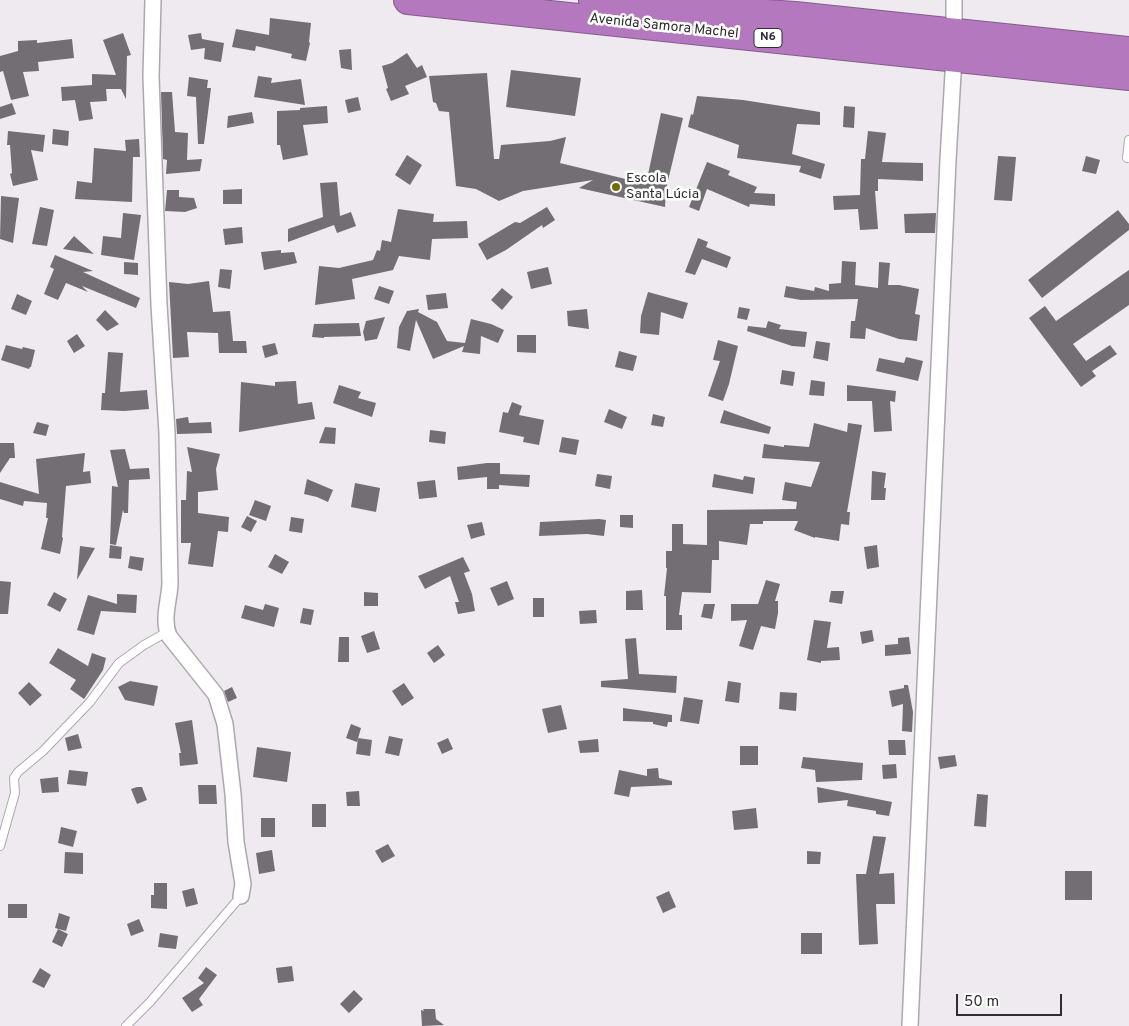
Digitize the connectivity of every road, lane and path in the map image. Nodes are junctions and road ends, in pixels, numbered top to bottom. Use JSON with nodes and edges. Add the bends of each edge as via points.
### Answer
{"nodes":[{"id":1,"x":153,"y":0,"type":"edge"},
{"id":2,"x":408,"y":0,"type":"edge"},
{"id":3,"x":593,"y":0,"type":"edge"},
{"id":4,"x":954,"y":0,"type":"edge"},
{"id":5,"x":955,"y":45,"type":"junction"},
{"id":6,"x":1129,"y":51,"type":"edge"},
{"id":7,"x":1129,"y":76,"type":"edge"},
{"id":8,"x":1129,"y":140,"type":"edge"},
{"id":9,"x":1127,"y":158,"type":"dead end"},
{"id":10,"x":167,"y":632,"type":"junction"},
{"id":11,"x":0,"y":846,"type":"edge"},
{"id":12,"x":241,"y":896,"type":"joint"},
{"id":13,"x":126,"y":1026,"type":"edge"},
{"id":14,"x":910,"y":1026,"type":"edge"}],
"edges":[{"from":1,"to":10,"type":"street","via":[[151,96],[158,305],[167,433],[170,584],[165,621]]},
{"from":2,"to":5,"type":"highway","name":"Avenida Samora Machel","number":"N6"},
{"from":3,"to":5,"type":"highway","name":"Avenida Samora Machel","number":"N6","via":[[795,16]]},
{"from":4,"to":5,"type":"street"},
{"from":5,"to":6,"type":"highway","name":"Avenida Samora Machel","number":"N6"},
{"from":5,"to":7,"type":"highway","name":"Avenida Samora Machel","number":"N6"},
{"from":5,"to":14,"type":"street"},
{"from":8,"to":9,"type":"lane"},
{"from":10,"to":11,"type":"lane","via":[[119,663],[90,702],[18,772]]},
{"from":10,"to":12,"type":"street","via":[[216,695],[226,724],[236,842],[242,873]]},
{"from":12,"to":13,"type":"lane"}]}
